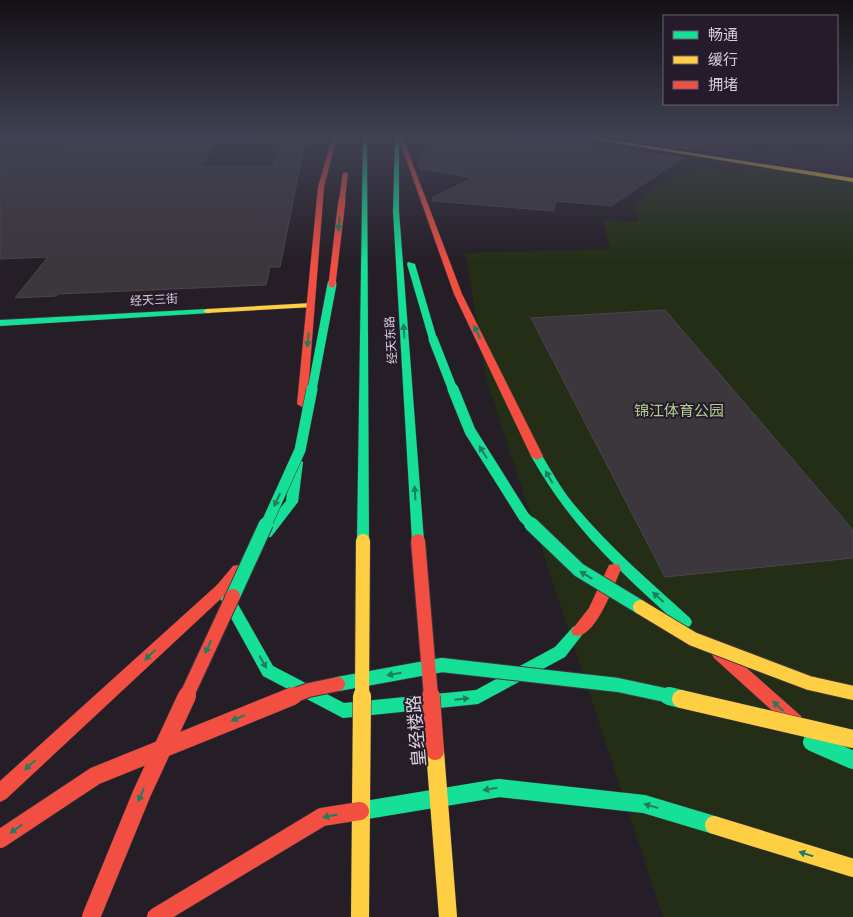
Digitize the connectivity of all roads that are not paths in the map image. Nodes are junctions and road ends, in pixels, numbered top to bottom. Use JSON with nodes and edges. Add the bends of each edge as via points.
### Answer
{"nodes":[{"id":1,"x":323,"y":179,"type":"edge"},
{"id":2,"x":344,"y":179,"type":"edge"},
{"id":3,"x":364,"y":179,"type":"edge"},
{"id":4,"x":397,"y":179,"type":"edge"},
{"id":5,"x":414,"y":179,"type":"edge"},
{"id":6,"x":396,"y":211,"type":"junction"},
{"id":7,"x":311,"y":305,"type":"junction"},
{"id":8,"x":0,"y":323,"type":"edge"},
{"id":9,"x":418,"y":541,"type":"joint"},
{"id":10,"x":618,"y":561,"type":"junction"},
{"id":11,"x":222,"y":589,"type":"junction"},
{"id":12,"x":853,"y":693,"type":"edge"},
{"id":13,"x":758,"y":717,"type":"junction"},
{"id":14,"x":853,"y":739,"type":"edge"},
{"id":15,"x":853,"y":760,"type":"edge"},
{"id":16,"x":853,"y":774,"type":"edge"},
{"id":17,"x":0,"y":793,"type":"edge"},
{"id":18,"x":0,"y":839,"type":"edge"},
{"id":19,"x":853,"y":868,"type":"edge"},
{"id":20,"x":91,"y":917,"type":"edge"},
{"id":21,"x":156,"y":917,"type":"edge"},
{"id":22,"x":360,"y":917,"type":"edge"},
{"id":23,"x":448,"y":917,"type":"edge"}],
"edges":[{"from":1,"to":7,"type":"main road"},
{"from":2,"to":20,"type":"main road","one_way":true,"bridge":true,"via":[[329,306],[300,450],[142,793]]},
{"from":3,"to":22,"type":"main road","name":"经天东路","bridge":true},
{"from":4,"to":6,"type":"main road","name":"经天东路"},
{"from":10,"to":5,"type":"main road","one_way":true,"via":[[549,480],[458,294]]},
{"from":9,"to":6,"type":"main road","name":"经天东路","one_way":true},
{"from":12,"to":6,"type":"main road","one_way":true,"bridge":true,"via":[[809,683],[693,639],[579,570],[524,517],[470,431],[433,339]]},
{"from":7,"to":8,"type":"main road","name":"经天三街"},
{"from":7,"to":11,"type":"main road","one_way":true,"via":[[292,502]]},
{"from":9,"to":23,"type":"main road","name":"皇经楼路","bridge":true},
{"from":11,"to":10,"type":"main road","one_way":true,"via":[[268,671],[343,711],[478,697],[560,652],[595,612]]},
{"from":16,"to":10,"type":"main road","one_way":true},
{"from":11,"to":17,"type":"main road","one_way":true},
{"from":13,"to":14,"type":"main road","bridge":true},
{"from":13,"to":15,"type":"main road","bridge":true},
{"from":13,"to":18,"type":"main road","one_way":true,"bridge":true,"via":[[618,685],[442,666],[309,690],[95,776]]},
{"from":19,"to":21,"type":"main road","one_way":true,"bridge":true,"via":[[644,804],[499,788],[322,817]]}]}
